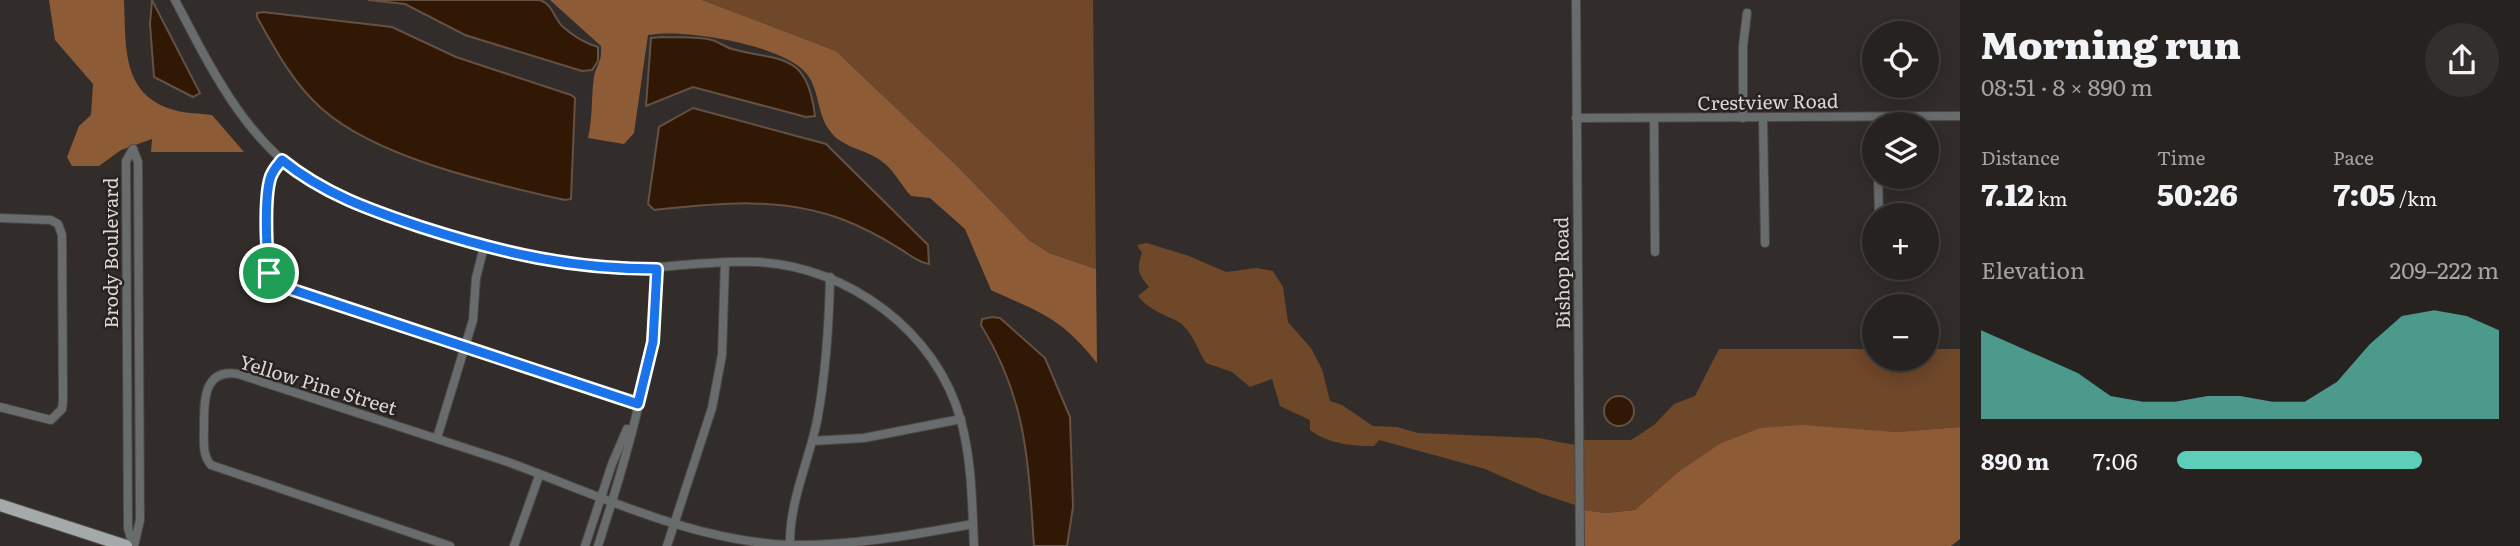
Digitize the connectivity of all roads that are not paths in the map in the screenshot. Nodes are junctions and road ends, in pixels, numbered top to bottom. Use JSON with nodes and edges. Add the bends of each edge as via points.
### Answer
{"nodes":[{"id":1,"x":174,"y":0,"type":"edge"},
{"id":2,"x":1576,"y":0,"type":"edge"},
{"id":3,"x":1747,"y":13,"type":"dead end"},
{"id":4,"x":1960,"y":116,"type":"edge"},
{"id":5,"x":1939,"y":117,"type":"edge"},
{"id":6,"x":1576,"y":118,"type":"junction"},
{"id":7,"x":1743,"y":118,"type":"junction"},
{"id":8,"x":1763,"y":118,"type":"junction"},
{"id":9,"x":1654,"y":119,"type":"junction"},
{"id":10,"x":1862,"y":120,"type":"edge"},
{"id":11,"x":282,"y":160,"type":"junction"},
{"id":12,"x":0,"y":218,"type":"edge"},
{"id":13,"x":1765,"y":243,"type":"dead end"},
{"id":14,"x":484,"y":247,"type":"junction"},
{"id":15,"x":1655,"y":252,"type":"dead end"},
{"id":16,"x":724,"y":263,"type":"junction"},
{"id":17,"x":657,"y":269,"type":"junction"},
{"id":18,"x":830,"y":277,"type":"junction"},
{"id":19,"x":464,"y":347,"type":"junction"},
{"id":20,"x":638,"y":404,"type":"junction"},
{"id":21,"x":0,"y":407,"type":"edge"},
{"id":22,"x":961,"y":419,"type":"junction"},
{"id":23,"x":437,"y":438,"type":"junction"},
{"id":24,"x":813,"y":441,"type":"junction"},
{"id":25,"x":539,"y":476,"type":"junction"},
{"id":26,"x":600,"y":497,"type":"junction"},
{"id":27,"x":612,"y":501,"type":"junction"},
{"id":28,"x":0,"y":505,"type":"edge"},
{"id":29,"x":674,"y":521,"type":"junction"},
{"id":30,"x":973,"y":524,"type":"junction"},
{"id":31,"x":126,"y":546,"type":"edge"},
{"id":32,"x":134,"y":546,"type":"edge"},
{"id":33,"x":450,"y":546,"type":"edge"},
{"id":34,"x":513,"y":546,"type":"edge"},
{"id":35,"x":584,"y":546,"type":"edge"},
{"id":36,"x":598,"y":546,"type":"edge"},
{"id":37,"x":667,"y":546,"type":"edge"},
{"id":38,"x":790,"y":546,"type":"edge"},
{"id":39,"x":974,"y":546,"type":"edge"},
{"id":40,"x":1580,"y":546,"type":"edge"}],
"edges":[{"from":1,"to":11,"type":"street","via":[[234,107]]},
{"from":2,"to":6,"type":"street","name":"Bishop Road"},
{"from":3,"to":7,"type":"street"},
{"from":4,"to":5,"type":"street","name":"Crestview Road"},
{"from":6,"to":9,"type":"street","name":"Crestview Road"},
{"from":6,"to":40,"type":"street","name":"Bishop Road"},
{"from":7,"to":8,"type":"street","name":"Crestview Road"},
{"from":7,"to":9,"type":"street","name":"Crestview Road"},
{"from":8,"to":10,"type":"street","name":"Crestview Road"},
{"from":8,"to":13,"type":"street"},
{"from":9,"to":15,"type":"street"},
{"from":11,"to":14,"type":"street","via":[[310,182],[351,203]]},
{"from":11,"to":19,"type":"street","via":[[272,174],[268,193],[268,269],[275,284]]},
{"from":12,"to":21,"type":"street","via":[[51,220],[62,235],[63,401],[51,420]]},
{"from":14,"to":17,"type":"street","via":[[576,266]]},
{"from":14,"to":19,"type":"street","via":[[473,320]]},
{"from":16,"to":17,"type":"street"},
{"from":16,"to":18,"type":"street","via":[[770,262]]},
{"from":16,"to":29,"type":"street","via":[[717,386],[704,440]]},
{"from":17,"to":20,"type":"street","via":[[653,342]]},
{"from":18,"to":22,"type":"street","via":[[880,305],[906,328],[943,378]]},
{"from":18,"to":24,"type":"street","via":[[826,360]]},
{"from":19,"to":20,"type":"street"},
{"from":19,"to":23,"type":"street"},
{"from":20,"to":26,"type":"street"},
{"from":20,"to":27,"type":"street"},
{"from":22,"to":24,"type":"street","via":[[864,438]]},
{"from":22,"to":30,"type":"street"},
{"from":23,"to":25,"type":"street","name":"Yellow Pine Street"},
{"from":23,"to":33,"type":"street","name":"Yellow Pine Street","via":[[238,374],[211,375],[204,396],[204,452],[211,465]]},
{"from":24,"to":38,"type":"street","via":[[793,507]]},
{"from":25,"to":26,"type":"street","name":"Yellow Pine Street"},
{"from":25,"to":34,"type":"street"},
{"from":26,"to":27,"type":"street","name":"Yellow Pine Street"},
{"from":26,"to":35,"type":"street"},
{"from":27,"to":29,"type":"street","name":"Yellow Pine Street"},
{"from":27,"to":36,"type":"street"},
{"from":28,"to":31,"type":"main road"},
{"from":29,"to":37,"type":"street"},
{"from":29,"to":38,"type":"street","name":"Yellow Pine Street","via":[[729,537]]},
{"from":30,"to":38,"type":"street","name":"Yellow Pine Street","via":[[879,540]]},
{"from":30,"to":39,"type":"street"},
{"from":32,"to":32,"type":"street","name":"Brody Boulevard","via":[[140,520],[138,162],[133,149],[126,161],[126,174],[128,528]]}]}
